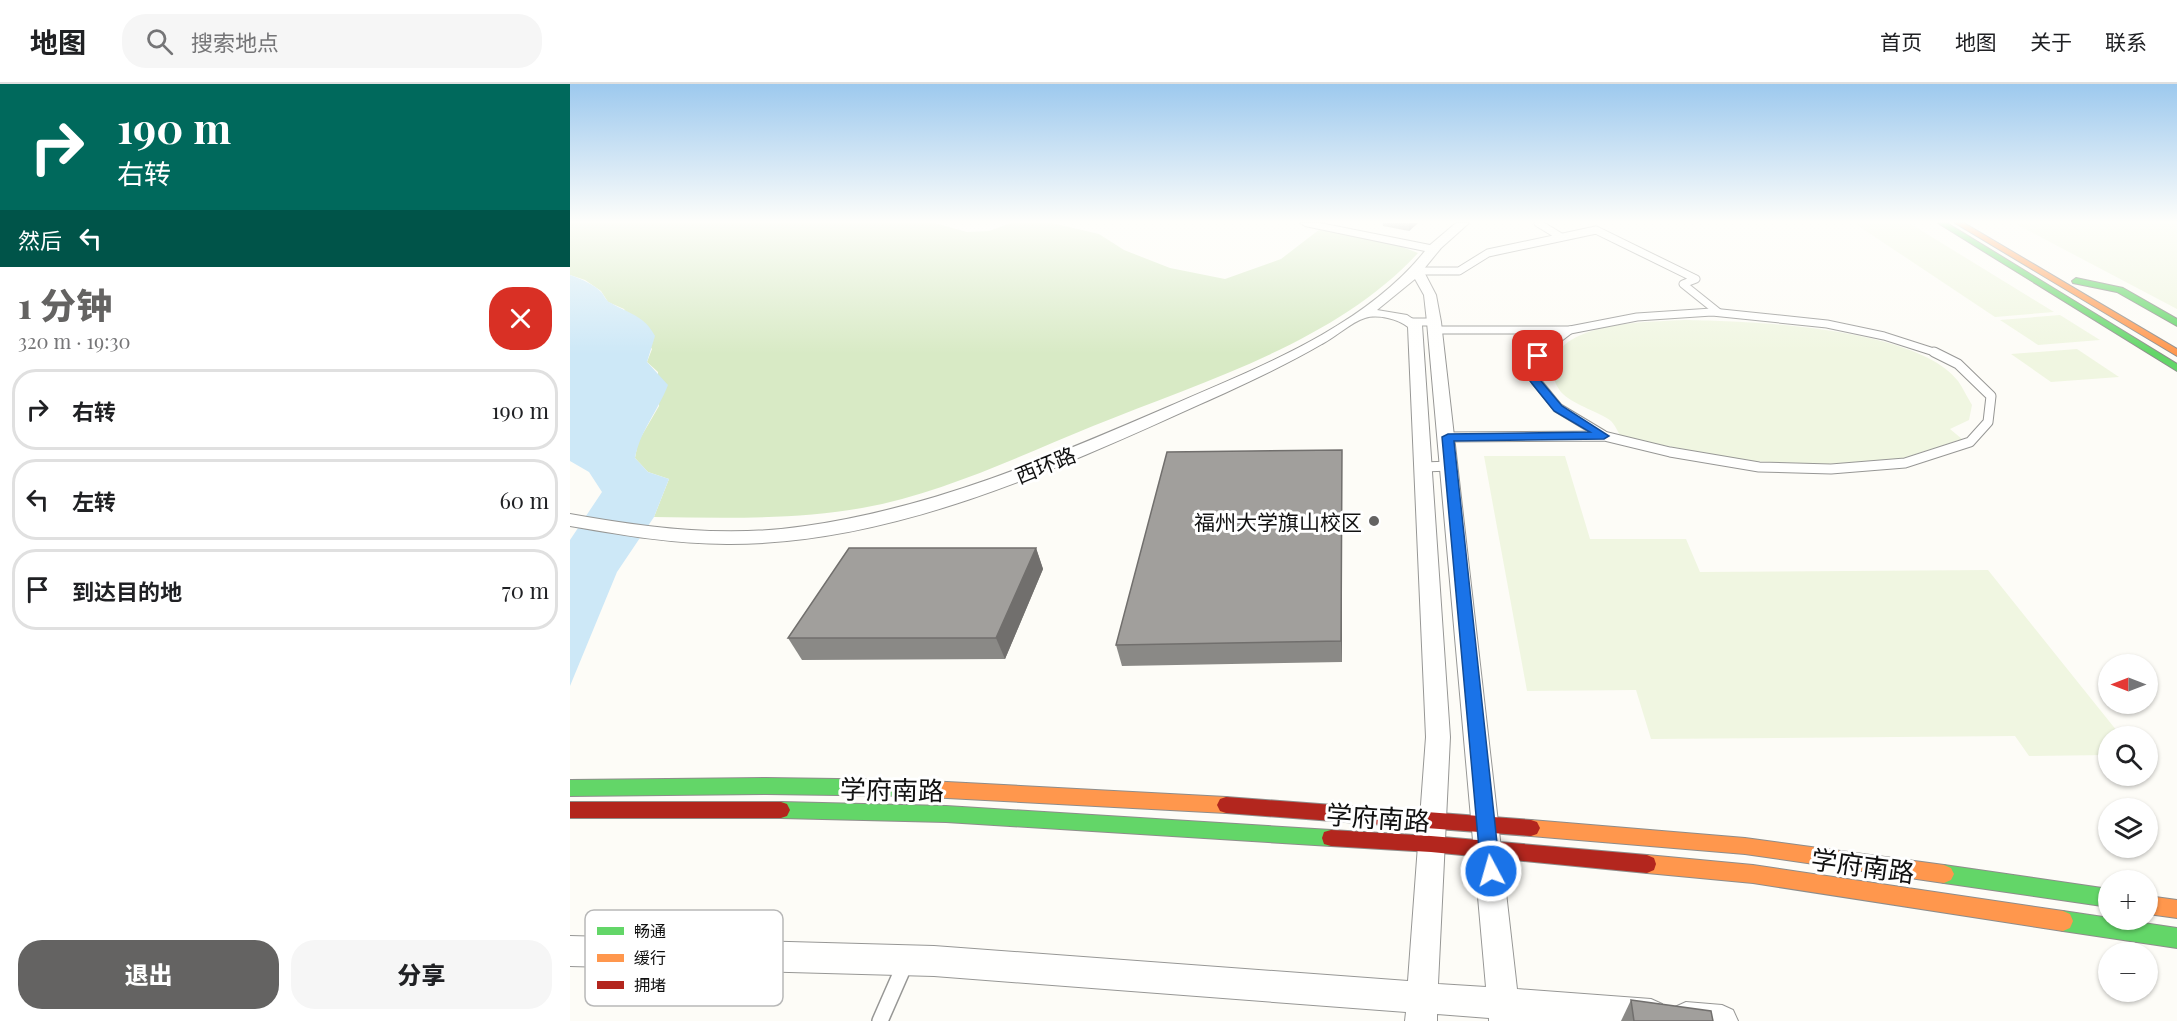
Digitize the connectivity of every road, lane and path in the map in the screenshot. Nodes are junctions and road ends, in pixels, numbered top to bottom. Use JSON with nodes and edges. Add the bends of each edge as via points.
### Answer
{"nodes":[{"id":1,"x":1420,"y":267,"type":"edge"},
{"id":2,"x":1465,"y":267,"type":"edge"},
{"id":3,"x":1671,"y":267,"type":"edge"},
{"id":4,"x":2013,"y":267,"type":"edge"},
{"id":5,"x":2032,"y":267,"type":"edge"},
{"id":6,"x":2051,"y":267,"type":"edge"},
{"id":7,"x":1417,"y":271,"type":"junction"},
{"id":8,"x":2076,"y":281,"type":"junction"},
{"id":9,"x":1718,"y":312,"type":"junction"},
{"id":10,"x":1361,"y":314,"type":"junction"},
{"id":11,"x":1411,"y":322,"type":"junction"},
{"id":12,"x":2177,"y":323,"type":"edge"},
{"id":13,"x":1435,"y":326,"type":"junction"},
{"id":14,"x":1569,"y":330,"type":"junction"},
{"id":15,"x":2177,"y":342,"type":"edge"},
{"id":16,"x":2177,"y":353,"type":"edge"},
{"id":17,"x":2177,"y":368,"type":"edge"},
{"id":18,"x":1604,"y":436,"type":"junction"},
{"id":19,"x":1448,"y":437,"type":"junction"},
{"id":20,"x":1451,"y":466,"type":"junction"},
{"id":21,"x":1423,"y":467,"type":"junction"},
{"id":22,"x":570,"y":520,"type":"edge"},
{"id":23,"x":570,"y":788,"type":"edge"},
{"id":24,"x":570,"y":810,"type":"edge"},
{"id":25,"x":1432,"y":819,"type":"junction"},
{"id":26,"x":1486,"y":823,"type":"junction"},
{"id":27,"x":1431,"y":844,"type":"junction"},
{"id":28,"x":1489,"y":849,"type":"junction"},
{"id":29,"x":2098,"y":896,"type":"edge"},
{"id":30,"x":2158,"y":914,"type":"edge"},
{"id":31,"x":2176,"y":931,"type":"edge"},
{"id":32,"x":570,"y":951,"type":"edge"},
{"id":33,"x":585,"y":951,"type":"edge"},
{"id":34,"x":783,"y":957,"type":"edge"},
{"id":35,"x":907,"y":960,"type":"junction"},
{"id":36,"x":1421,"y":1008,"type":"edge"},
{"id":37,"x":1505,"y":1012,"type":"edge"},
{"id":38,"x":880,"y":1021,"type":"edge"},
{"id":39,"x":1722,"y":1021,"type":"edge"}],
"edges":[{"from":1,"to":7,"type":"street","name":"西环路"},
{"from":2,"to":7,"type":"lane"},
{"from":3,"to":9,"type":"lane","via":[[1696,279],[1683,284]]},
{"from":4,"to":17,"type":"main road"},
{"from":5,"to":16,"type":"main road"},
{"from":6,"to":8,"type":"main road"},
{"from":7,"to":10,"type":"street","name":"西环路"},
{"from":7,"to":13,"type":"street","via":[[1431,295]]},
{"from":8,"to":12,"type":"main road","via":[[2120,290]]},
{"from":8,"to":15,"type":"main road"},
{"from":9,"to":14,"type":"lane","via":[[1637,317]]},
{"from":9,"to":18,"type":"lane","via":[[1827,324],[1932,351],[1958,364],[1991,396],[1988,422],[1970,442],[1905,463],[1831,469],[1759,466],[1670,452]]},
{"from":10,"to":11,"type":"street","via":[[1392,314]]},
{"from":10,"to":22,"type":"street","name":"西环路","via":[[1286,358],[1186,405],[978,492],[914,512],[780,536],[661,537]]},
{"from":11,"to":13,"type":"lane"},
{"from":11,"to":21,"type":"street","via":[[1415,325]]},
{"from":13,"to":14,"type":"lane"},
{"from":13,"to":19,"type":"street"},
{"from":14,"to":18,"type":"lane","via":[[1538,356],[1536,381],[1558,408]]},
{"from":18,"to":19,"type":"lane"},
{"from":19,"to":20,"type":"street"},
{"from":20,"to":21,"type":"lane"},
{"from":20,"to":26,"type":"street"},
{"from":21,"to":25,"type":"street","via":[[1438,737]]},
{"from":23,"to":25,"type":"main road","name":"学府南路","via":[[958,789]]},
{"from":24,"to":27,"type":"main road","name":"学府南路","via":[[946,814]]},
{"from":25,"to":26,"type":"main road","name":"学府南路"},
{"from":25,"to":27,"type":"street"},
{"from":26,"to":28,"type":"street"},
{"from":26,"to":29,"type":"main road","name":"学府南路","via":[[1745,846]]},
{"from":27,"to":28,"type":"main road","name":"学府南路"},
{"from":27,"to":36,"type":"street"},
{"from":28,"to":31,"type":"main road","name":"学府南路","via":[[1753,874]]},
{"from":28,"to":37,"type":"street"},
{"from":30,"to":31,"type":"main road","name":"学府南路"},
{"from":32,"to":33,"type":"street"},
{"from":34,"to":35,"type":"street"},
{"from":35,"to":36,"type":"street"},
{"from":35,"to":38,"type":"lane"},
{"from":36,"to":37,"type":"street"},
{"from":37,"to":39,"type":"street"}]}
